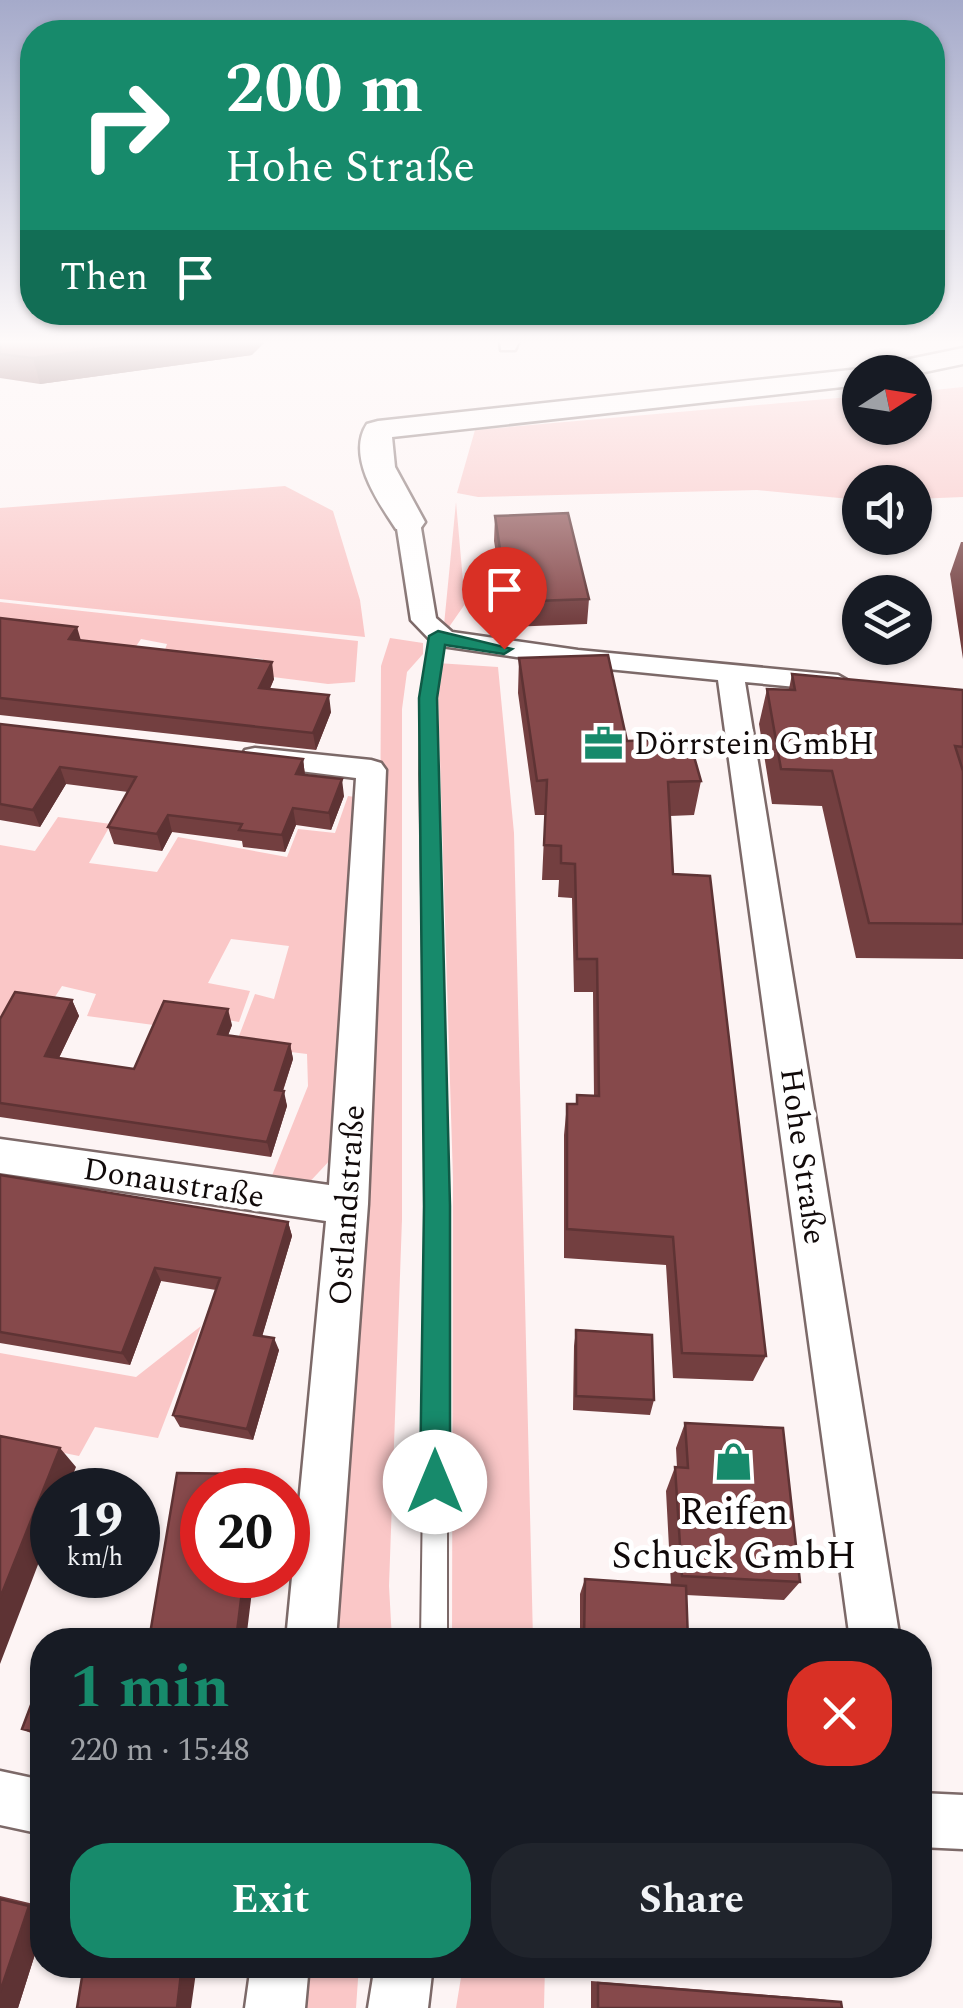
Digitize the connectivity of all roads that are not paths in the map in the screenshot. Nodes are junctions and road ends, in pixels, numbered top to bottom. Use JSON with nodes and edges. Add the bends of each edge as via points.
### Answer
{"nodes":[{"id":1,"x":387,"y":435,"type":"edge"},
{"id":2,"x":408,"y":522,"type":"joint"},
{"id":3,"x":438,"y":636,"type":"junction"},
{"id":4,"x":730,"y":672,"type":"junction"},
{"id":5,"x":858,"y":685,"type":"edge"},
{"id":6,"x":234,"y":754,"type":"edge"},
{"id":7,"x":0,"y":1156,"type":"edge"},
{"id":8,"x":348,"y":1204,"type":"junction"},
{"id":9,"x":312,"y":1628,"type":"edge"},
{"id":10,"x":434,"y":1628,"type":"edge"},
{"id":11,"x":873,"y":1628,"type":"edge"},
{"id":12,"x":0,"y":1798,"type":"edge"},
{"id":13,"x":30,"y":1804,"type":"edge"},
{"id":14,"x":932,"y":1821,"type":"edge"},
{"id":15,"x":963,"y":1822,"type":"edge"},
{"id":16,"x":278,"y":1978,"type":"edge"},
{"id":17,"x":402,"y":1978,"type":"edge"},
{"id":18,"x":275,"y":2008,"type":"edge"},
{"id":19,"x":398,"y":2008,"type":"edge"}],
"edges":[{"from":1,"to":2,"type":"main road","via":[[373,450],[376,464]]},
{"from":2,"to":3,"type":"street","via":[[424,620]]},
{"from":3,"to":4,"type":"street","via":[[467,645]]},
{"from":3,"to":10,"type":"lane","via":[[428,698],[427,774],[437,1206]]},
{"from":4,"to":5,"type":"street"},
{"from":4,"to":11,"type":"street","name":"Hohe Straße"},
{"from":6,"to":8,"type":"street","name":"Ostlandstraße","via":[[371,770]]},
{"from":7,"to":8,"type":"street","name":"Donaustraße"},
{"from":8,"to":9,"type":"street","name":"Ostlandstraße"},
{"from":12,"to":13,"type":"street"},
{"from":14,"to":15,"type":"street"},
{"from":16,"to":18,"type":"street"},
{"from":17,"to":19,"type":"street"}]}
